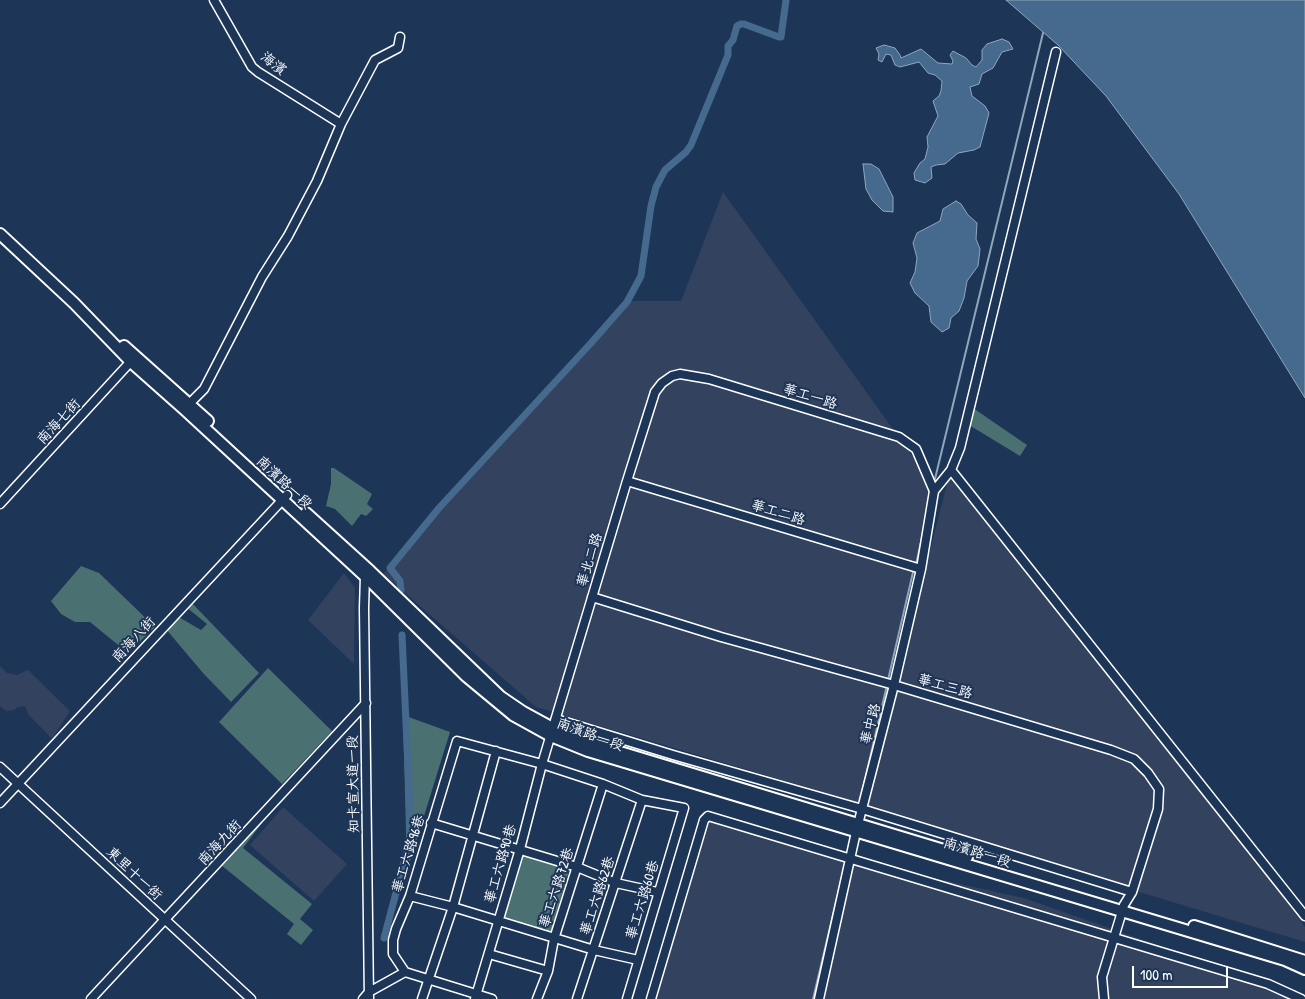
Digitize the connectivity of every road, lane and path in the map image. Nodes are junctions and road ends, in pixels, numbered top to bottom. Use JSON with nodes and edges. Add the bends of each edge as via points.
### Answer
{"nodes":[{"id":1,"x":214,"y":0,"type":"edge"},
{"id":2,"x":400,"y":37,"type":"dead end"},
{"id":3,"x":1056,"y":52,"type":"dead end"},
{"id":4,"x":341,"y":124,"type":"junction"},
{"id":5,"x":0,"y":226,"type":"edge"},
{"id":6,"x":0,"y":234,"type":"edge"},
{"id":7,"x":133,"y":360,"type":"junction"},
{"id":8,"x":655,"y":392,"type":"joint"},
{"id":9,"x":187,"y":406,"type":"junction"},
{"id":10,"x":951,"y":470,"type":"junction"},
{"id":11,"x":627,"y":481,"type":"junction"},
{"id":12,"x":934,"y":491,"type":"junction"},
{"id":13,"x":284,"y":497,"type":"junction"},
{"id":14,"x":0,"y":504,"type":"edge"},
{"id":15,"x":921,"y":569,"type":"junction"},
{"id":16,"x":367,"y":573,"type":"junction"},
{"id":17,"x":592,"y":597,"type":"junction"},
{"id":18,"x":894,"y":685,"type":"junction"},
{"id":19,"x":366,"y":703,"type":"junction"},
{"id":20,"x":553,"y":728,"type":"junction"},
{"id":21,"x":496,"y":751,"type":"junction"},
{"id":22,"x":542,"y":764,"type":"junction"},
{"id":23,"x":0,"y":767,"type":"edge"},
{"id":24,"x":18,"y":783,"type":"junction"},
{"id":25,"x":604,"y":784,"type":"junction"},
{"id":26,"x":642,"y":800,"type":"junction"},
{"id":27,"x":0,"y":803,"type":"edge"},
{"id":28,"x":862,"y":809,"type":"junction"},
{"id":29,"x":432,"y":823,"type":"junction"},
{"id":30,"x":857,"y":828,"type":"junction"},
{"id":31,"x":474,"y":836,"type":"junction"},
{"id":32,"x":520,"y":849,"type":"junction"},
{"id":33,"x":850,"y":860,"type":"junction"},
{"id":34,"x":577,"y":866,"type":"junction"},
{"id":35,"x":616,"y":883,"type":"junction"},
{"id":36,"x":657,"y":892,"type":"junction"},
{"id":37,"x":1132,"y":892,"type":"junction"},
{"id":38,"x":410,"y":896,"type":"junction"},
{"id":39,"x":453,"y":907,"type":"junction"},
{"id":40,"x":1123,"y":908,"type":"junction"},
{"id":41,"x":1305,"y":916,"type":"edge"},
{"id":42,"x":166,"y":920,"type":"junction"},
{"id":43,"x":498,"y":920,"type":"junction"},
{"id":44,"x":554,"y":939,"type":"junction"},
{"id":45,"x":1114,"y":939,"type":"junction"},
{"id":46,"x":594,"y":950,"type":"junction"},
{"id":47,"x":489,"y":954,"type":"junction"},
{"id":48,"x":638,"y":960,"type":"junction"},
{"id":49,"x":1305,"y":961,"type":"edge"},
{"id":50,"x":1305,"y":969,"type":"edge"},
{"id":51,"x":405,"y":972,"type":"junction"},
{"id":52,"x":548,"y":972,"type":"junction"},
{"id":53,"x":428,"y":980,"type":"junction"},
{"id":54,"x":369,"y":995,"type":"edge"},
{"id":55,"x":476,"y":997,"type":"edge"},
{"id":56,"x":91,"y":999,"type":"edge"},
{"id":57,"x":251,"y":999,"type":"edge"},
{"id":58,"x":363,"y":999,"type":"edge"},
{"id":59,"x":422,"y":999,"type":"edge"},
{"id":60,"x":492,"y":999,"type":"edge"},
{"id":61,"x":537,"y":999,"type":"edge"},
{"id":62,"x":577,"y":999,"type":"edge"},
{"id":63,"x":626,"y":999,"type":"edge"},
{"id":64,"x":651,"y":999,"type":"edge"},
{"id":65,"x":819,"y":999,"type":"edge"},
{"id":66,"x":1104,"y":999,"type":"edge"},
{"id":67,"x":1302,"y":999,"type":"edge"}],
"edges":[{"from":1,"to":4,"type":"street","name":"海濱","via":[[258,72]]},
{"from":2,"to":4,"type":"street","via":[[398,48],[375,60]]},
{"from":3,"to":10,"type":"street","name":"華中路","via":[[956,462]]},
{"from":4,"to":9,"type":"street","via":[[300,215],[262,277],[204,389]]},
{"from":5,"to":7,"type":"main road","name":"南濱路一段"},
{"from":6,"to":7,"type":"main road","name":"南濱路一段"},
{"from":7,"to":9,"type":"main road","name":"南濱路一段"},
{"from":7,"to":14,"type":"street","name":"南海七街"},
{"from":8,"to":11,"type":"street","name":"華北二路"},
{"from":8,"to":12,"type":"street","name":"華工一路","via":[[672,376],[690,375],[898,437],[916,449]]},
{"from":9,"to":13,"type":"main road","name":"南濱路一段"},
{"from":10,"to":12,"type":"street","name":"華中路"},
{"from":10,"to":41,"type":"street"},
{"from":11,"to":15,"type":"street","name":"華工二路"},
{"from":11,"to":17,"type":"street","name":"華北二路"},
{"from":12,"to":15,"type":"street","name":"華中路"},
{"from":13,"to":16,"type":"main road","name":"南濱路一段"},
{"from":13,"to":24,"type":"street","name":"南海八街"},
{"from":15,"to":18,"type":"street","name":"華中路"},
{"from":16,"to":19,"type":"street","name":"知卡宣大道一段"},
{"from":16,"to":20,"type":"main road","name":"南濱路一段","via":[[466,676],[492,698],[513,715]]},
{"from":17,"to":18,"type":"street","name":"華工三路"},
{"from":17,"to":20,"type":"street","name":"華北二路"},
{"from":18,"to":28,"type":"street","name":"華中路"},
{"from":18,"to":37,"type":"street","name":"華工三路","via":[[1134,759],[1159,789],[1158,808]]},
{"from":19,"to":42,"type":"street","name":"南海九街"},
{"from":19,"to":54,"type":"street","name":"知卡宣大道一段"},
{"from":20,"to":22,"type":"street","name":"華工六路90巷"},
{"from":20,"to":28,"type":"street","via":[[673,755]]},
{"from":20,"to":30,"type":"main road","name":"南濱路一段","via":[[590,744]]},
{"from":21,"to":22,"type":"street"},
{"from":21,"to":29,"type":"street","name":"華工六路96巷","via":[[456,741]]},
{"from":21,"to":31,"type":"street"},
{"from":22,"to":25,"type":"street"},
{"from":22,"to":32,"type":"street","name":"華工六路90巷"},
{"from":23,"to":24,"type":"street","name":"東里十一街"},
{"from":24,"to":27,"type":"street","name":"南海八街"},
{"from":24,"to":42,"type":"street","name":"東里十一街"},
{"from":25,"to":26,"type":"street"},
{"from":25,"to":34,"type":"street","name":"華工六路72巷"},
{"from":26,"to":35,"type":"street","name":"華工六路62巷"},
{"from":26,"to":36,"type":"street","name":"華工六路60巷","via":[[684,808]]},
{"from":28,"to":30,"type":"street","name":"華中路"},
{"from":28,"to":37,"type":"street"},
{"from":29,"to":31,"type":"street"},
{"from":29,"to":38,"type":"street","name":"華工六路96巷"},
{"from":30,"to":33,"type":"street","name":"華中路"},
{"from":30,"to":40,"type":"main road","name":"南濱路一段"},
{"from":31,"to":32,"type":"street"},
{"from":31,"to":39,"type":"street"},
{"from":32,"to":34,"type":"street"},
{"from":32,"to":43,"type":"street","name":"華工六路90巷"},
{"from":33,"to":45,"type":"street"},
{"from":33,"to":64,"type":"street","via":[[708,816],[704,820]]},
{"from":33,"to":65,"type":"street","name":"華中路"},
{"from":34,"to":35,"type":"street"},
{"from":34,"to":44,"type":"street","name":"華工六路72巷"},
{"from":35,"to":36,"type":"street"},
{"from":35,"to":46,"type":"street","name":"華工六路62巷"},
{"from":36,"to":48,"type":"street","name":"華工六路60巷"},
{"from":37,"to":40,"type":"street","name":"華工三路"},
{"from":38,"to":39,"type":"street"},
{"from":38,"to":51,"type":"street","name":"華工六路96巷","via":[[393,940],[394,954]]},
{"from":39,"to":43,"type":"street"},
{"from":39,"to":53,"type":"street"},
{"from":40,"to":45,"type":"street","name":"華工三路"},
{"from":40,"to":49,"type":"main road","name":"南濱路一段"},
{"from":40,"to":50,"type":"main road","name":"南濱路一段"},
{"from":42,"to":56,"type":"street","name":"南海九街"},
{"from":42,"to":57,"type":"street","name":"東里十一街"},
{"from":43,"to":44,"type":"street"},
{"from":43,"to":47,"type":"street","name":"華工六路90巷"},
{"from":44,"to":46,"type":"street"},
{"from":44,"to":52,"type":"street","name":"華工六路72巷"},
{"from":45,"to":66,"type":"street","name":"華工三路","via":[[1102,977]]},
{"from":45,"to":67,"type":"street","via":[[1268,984]]},
{"from":46,"to":48,"type":"street"},
{"from":46,"to":62,"type":"street","name":"華工六路62巷"},
{"from":47,"to":52,"type":"street"},
{"from":47,"to":55,"type":"street","name":"華工六路90巷"},
{"from":48,"to":63,"type":"street","name":"華工六路60巷"},
{"from":51,"to":53,"type":"street"},
{"from":51,"to":54,"type":"street"},
{"from":52,"to":61,"type":"street","name":"華工六路72巷"},
{"from":53,"to":55,"type":"street"},
{"from":53,"to":59,"type":"street"},
{"from":54,"to":58,"type":"street"},
{"from":55,"to":60,"type":"street"}]}
